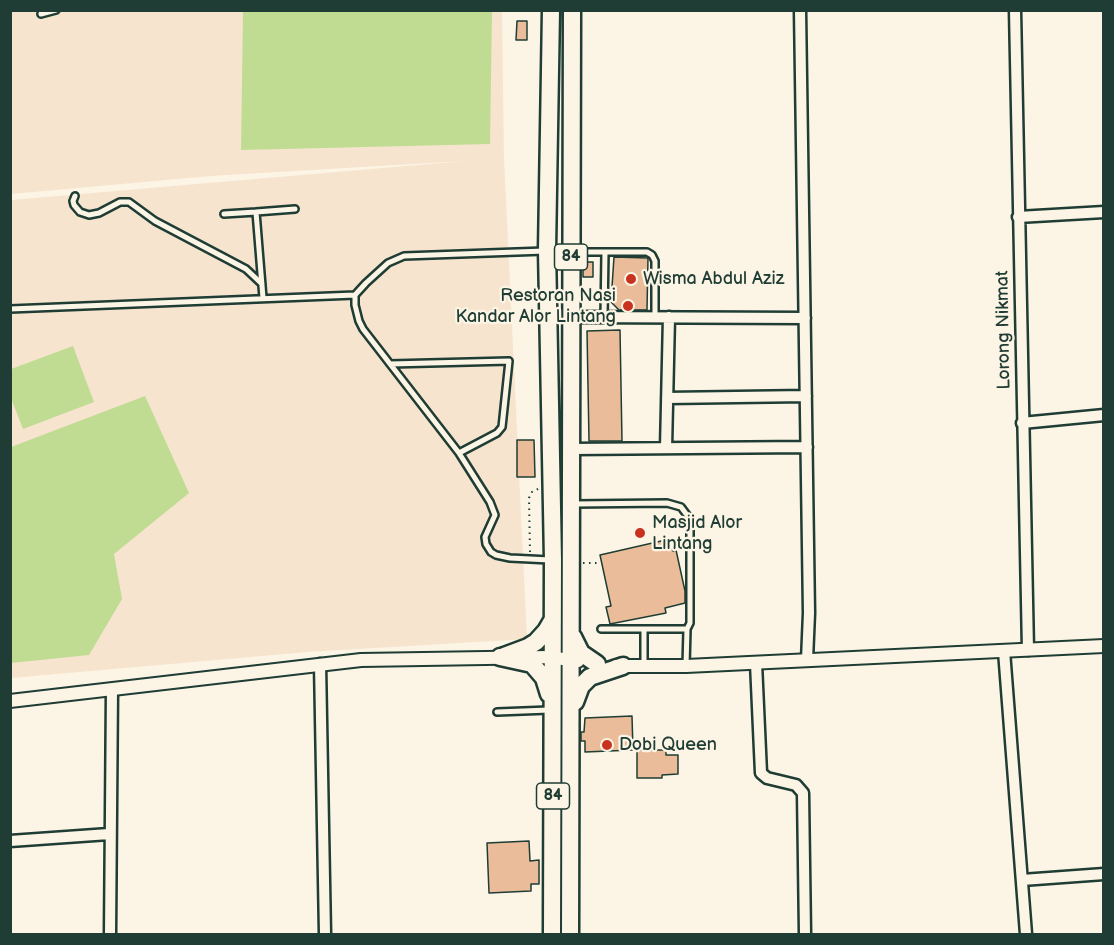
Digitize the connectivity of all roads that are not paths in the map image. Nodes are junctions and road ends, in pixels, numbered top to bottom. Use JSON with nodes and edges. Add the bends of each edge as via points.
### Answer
{"nodes":[{"id":1,"x":56,"y":10,"type":"edge"},
{"id":2,"x":551,"y":10,"type":"edge"},
{"id":3,"x":572,"y":10,"type":"edge"},
{"id":4,"x":800,"y":10,"type":"edge"},
{"id":5,"x":1015,"y":10,"type":"edge"},
{"id":6,"x":41,"y":14,"type":"dead end"},
{"id":7,"x":75,"y":196,"type":"dead end"},
{"id":8,"x":295,"y":209,"type":"dead end"},
{"id":9,"x":256,"y":212,"type":"junction"},
{"id":10,"x":1104,"y":212,"type":"edge"},
{"id":11,"x":224,"y":214,"type":"dead end"},
{"id":12,"x":1018,"y":217,"type":"junction"},
{"id":13,"x":547,"y":250,"type":"junction"},
{"id":14,"x":571,"y":252,"type":"junction"},
{"id":15,"x":605,"y":252,"type":"junction"},
{"id":16,"x":262,"y":284,"type":"junction"},
{"id":17,"x":356,"y":295,"type":"junction"},
{"id":18,"x":263,"y":298,"type":"junction"},
{"id":19,"x":10,"y":309,"type":"edge"},
{"id":20,"x":570,"y":317,"type":"junction"},
{"id":21,"x":604,"y":317,"type":"junction"},
{"id":22,"x":655,"y":317,"type":"junction"},
{"id":23,"x":669,"y":317,"type":"junction"},
{"id":24,"x":805,"y":318,"type":"junction"},
{"id":25,"x":390,"y":364,"type":"junction"},
{"id":26,"x":806,"y":396,"type":"junction"},
{"id":27,"x":668,"y":398,"type":"junction"},
{"id":28,"x":1104,"y":415,"type":"edge"},
{"id":29,"x":1022,"y":423,"type":"junction"},
{"id":30,"x":807,"y":447,"type":"junction"},
{"id":31,"x":666,"y":448,"type":"junction"},
{"id":32,"x":571,"y":449,"type":"junction"},
{"id":33,"x":459,"y":453,"type":"junction"},
{"id":34,"x":571,"y":504,"type":"junction"},
{"id":35,"x":553,"y":560,"type":"junction"},
{"id":36,"x":553,"y":619,"type":"junction"},
{"id":37,"x":601,"y":629,"type":"dead end"},
{"id":38,"x":644,"y":629,"type":"junction"},
{"id":39,"x":687,"y":629,"type":"junction"},
{"id":40,"x":572,"y":633,"type":"junction"},
{"id":41,"x":1104,"y":646,"type":"edge"},
{"id":42,"x":1028,"y":650,"type":"junction"},
{"id":43,"x":1004,"y":651,"type":"junction"},
{"id":44,"x":500,"y":657,"type":"junction"},
{"id":45,"x":553,"y":658,"type":"junction"},
{"id":46,"x":572,"y":660,"type":"junction"},
{"id":47,"x":807,"y":660,"type":"junction"},
{"id":48,"x":756,"y":663,"type":"junction"},
{"id":49,"x":320,"y":664,"type":"junction"},
{"id":50,"x":597,"y":664,"type":"junction"},
{"id":51,"x":623,"y":666,"type":"junction"},
{"id":52,"x":644,"y":666,"type":"junction"},
{"id":53,"x":686,"y":666,"type":"junction"},
{"id":54,"x":112,"y":689,"type":"junction"},
{"id":55,"x":10,"y":701,"type":"edge"},
{"id":56,"x":553,"y":708,"type":"junction"},
{"id":57,"x":497,"y":712,"type":"dead end"},
{"id":58,"x":572,"y":716,"type":"junction"},
{"id":59,"x":110,"y":834,"type":"junction"},
{"id":60,"x":10,"y":841,"type":"edge"},
{"id":61,"x":1104,"y":874,"type":"edge"},
{"id":62,"x":1022,"y":880,"type":"junction"},
{"id":63,"x":110,"y":934,"type":"edge"},
{"id":64,"x":325,"y":934,"type":"edge"},
{"id":65,"x":552,"y":934,"type":"edge"},
{"id":66,"x":570,"y":934,"type":"edge"},
{"id":67,"x":806,"y":934,"type":"edge"},
{"id":68,"x":1026,"y":934,"type":"edge"}],
"edges":[{"from":1,"to":6,"type":"lane"},
{"from":2,"to":13,"type":"main road","number":"84"},
{"from":3,"to":14,"type":"main road","number":"84"},
{"from":4,"to":24,"type":"street"},
{"from":5,"to":12,"type":"street","name":"Lorong Nikmat"},
{"from":7,"to":16,"type":"lane","via":[[74,206],[89,215],[129,202],[155,221],[246,269]]},
{"from":8,"to":9,"type":"lane"},
{"from":9,"to":11,"type":"lane"},
{"from":9,"to":16,"type":"lane"},
{"from":10,"to":12,"type":"street"},
{"from":12,"to":29,"type":"street","name":"Lorong Nikmat"},
{"from":13,"to":17,"type":"lane","via":[[404,256],[388,263]]},
{"from":13,"to":35,"type":"main road","number":"84"},
{"from":14,"to":15,"type":"lane"},
{"from":14,"to":20,"type":"main road","number":"84"},
{"from":15,"to":21,"type":"lane"},
{"from":15,"to":22,"type":"lane","via":[[652,255]]},
{"from":16,"to":18,"type":"lane"},
{"from":17,"to":18,"type":"lane"},
{"from":17,"to":25,"type":"lane","via":[[359,321]]},
{"from":18,"to":19,"type":"lane"},
{"from":20,"to":21,"type":"street"},
{"from":20,"to":32,"type":"main road","number":"84"},
{"from":21,"to":22,"type":"street"},
{"from":22,"to":23,"type":"street"},
{"from":23,"to":24,"type":"street"},
{"from":23,"to":27,"type":"street"},
{"from":24,"to":26,"type":"street"},
{"from":25,"to":33,"type":"lane"},
{"from":25,"to":33,"type":"lane","via":[[509,361],[502,427]]},
{"from":26,"to":27,"type":"street"},
{"from":26,"to":30,"type":"street"},
{"from":27,"to":31,"type":"street"},
{"from":28,"to":29,"type":"street"},
{"from":29,"to":42,"type":"street","name":"Lorong Nikmat"},
{"from":30,"to":31,"type":"street"},
{"from":30,"to":47,"type":"street"},
{"from":31,"to":32,"type":"street"},
{"from":32,"to":34,"type":"main road","number":"84"},
{"from":33,"to":35,"type":"lane","via":[[494,509],[485,537],[491,552]]},
{"from":34,"to":39,"type":"lane","via":[[667,503],[685,511],[691,531]]},
{"from":34,"to":40,"type":"main road","number":"84"},
{"from":35,"to":36,"type":"main road","number":"84"},
{"from":36,"to":44,"type":"main road","via":[[536,642]]},
{"from":36,"to":45,"type":"main road","number":"84"},
{"from":37,"to":38,"type":"lane"},
{"from":38,"to":39,"type":"lane"},
{"from":38,"to":52,"type":"lane"},
{"from":39,"to":53,"type":"lane"},
{"from":40,"to":46,"type":"main road","number":"84"},
{"from":40,"to":50,"type":"main road","via":[[581,653]]},
{"from":41,"to":42,"type":"street"},
{"from":42,"to":43,"type":"street"},
{"from":43,"to":47,"type":"street"},
{"from":43,"to":62,"type":"street"},
{"from":44,"to":45,"type":"street"},
{"from":44,"to":49,"type":"street"},
{"from":44,"to":56,"type":"main road","via":[[528,662],[539,670]]},
{"from":45,"to":46,"type":"street"},
{"from":45,"to":56,"type":"main road","number":"84"},
{"from":46,"to":50,"type":"street"},
{"from":46,"to":58,"type":"main road","number":"84"},
{"from":47,"to":48,"type":"street"},
{"from":48,"to":53,"type":"street"},
{"from":48,"to":67,"type":"street","via":[[761,773],[796,785],[803,793]]},
{"from":49,"to":54,"type":"street"},
{"from":49,"to":64,"type":"street"},
{"from":50,"to":51,"type":"street"},
{"from":51,"to":52,"type":"street"},
{"from":51,"to":58,"type":"main road","via":[[594,675],[583,683]]},
{"from":52,"to":53,"type":"street"},
{"from":54,"to":55,"type":"street"},
{"from":54,"to":59,"type":"street"},
{"from":56,"to":57,"type":"lane"},
{"from":56,"to":65,"type":"main road","number":"84"},
{"from":58,"to":66,"type":"main road","number":"84"},
{"from":59,"to":60,"type":"street"},
{"from":59,"to":63,"type":"street"},
{"from":61,"to":62,"type":"street"},
{"from":62,"to":68,"type":"street"}]}
